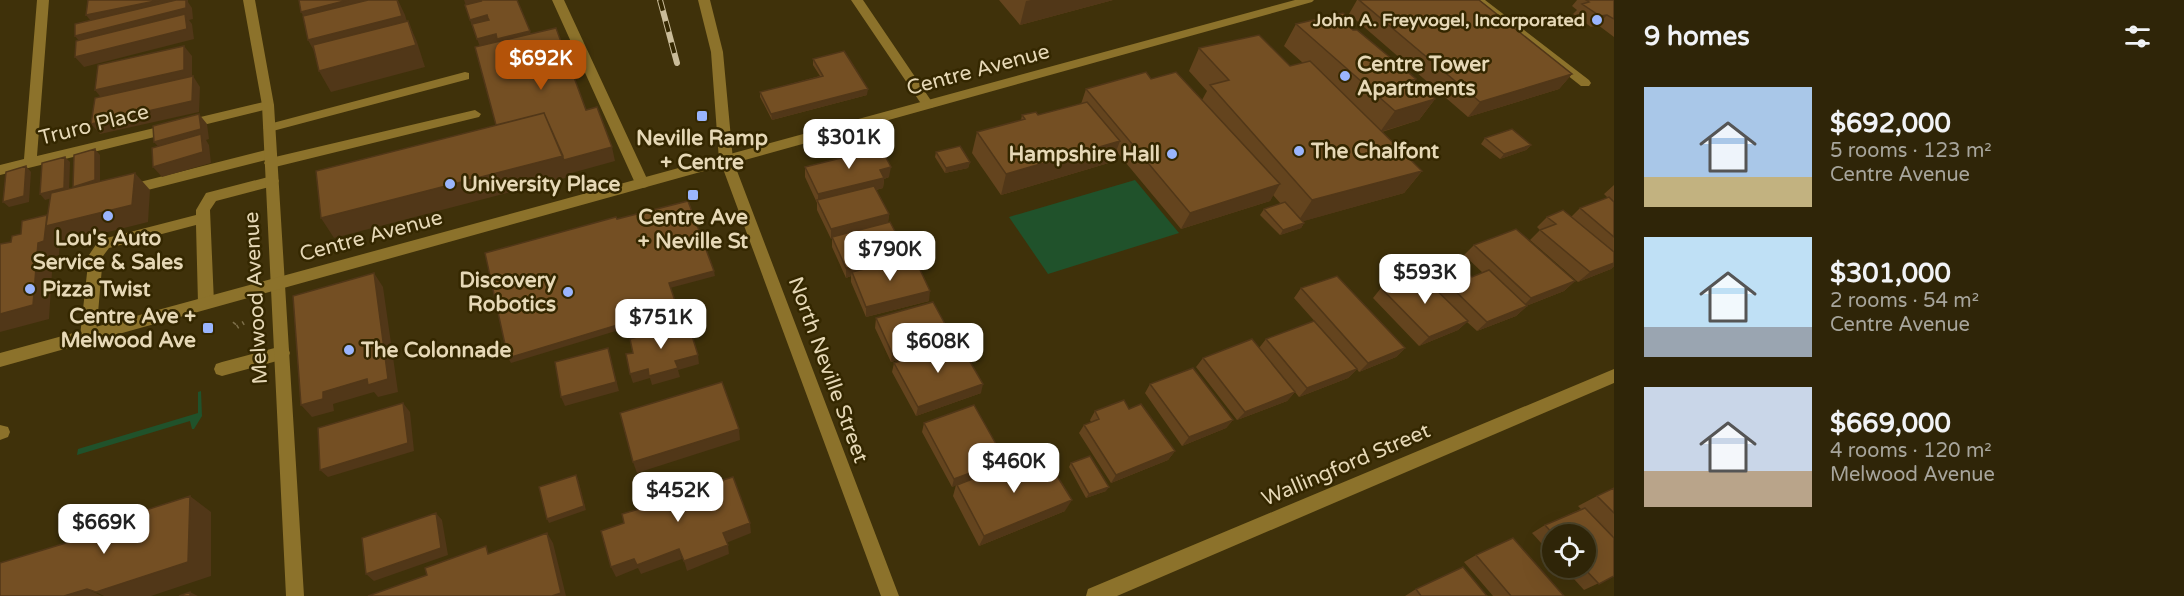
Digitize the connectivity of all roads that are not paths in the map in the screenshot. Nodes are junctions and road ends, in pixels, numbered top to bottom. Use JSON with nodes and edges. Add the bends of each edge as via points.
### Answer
{"nodes":[{"id":1,"x":43,"y":0,"type":"edge"},
{"id":2,"x":249,"y":0,"type":"edge"},
{"id":3,"x":558,"y":0,"type":"edge"},
{"id":4,"x":704,"y":0,"type":"edge"},
{"id":5,"x":857,"y":0,"type":"edge"},
{"id":6,"x":1308,"y":0,"type":"edge"},
{"id":7,"x":1478,"y":0,"type":"edge"},
{"id":8,"x":1515,"y":28,"type":"junction"},
{"id":9,"x":1499,"y":32,"type":"edge"},
{"id":10,"x":465,"y":76,"type":"dead end"},
{"id":11,"x":1585,"y":83,"type":"dead end"},
{"id":12,"x":268,"y":105,"type":"junction"},
{"id":13,"x":928,"y":105,"type":"junction"},
{"id":14,"x":475,"y":114,"type":"dead end"},
{"id":15,"x":269,"y":128,"type":"junction"},
{"id":16,"x":271,"y":158,"type":"junction"},
{"id":17,"x":726,"y":160,"type":"junction"},
{"id":18,"x":30,"y":162,"type":"junction"},
{"id":19,"x":0,"y":170,"type":"edge"},
{"id":20,"x":272,"y":181,"type":"junction"},
{"id":21,"x":642,"y":183,"type":"junction"},
{"id":22,"x":116,"y":193,"type":"edge"},
{"id":23,"x":204,"y":218,"type":"junction"},
{"id":24,"x":279,"y":284,"type":"junction"},
{"id":25,"x":206,"y":303,"type":"junction"},
{"id":26,"x":88,"y":336,"type":"junction"},
{"id":27,"x":282,"y":352,"type":"junction"},
{"id":28,"x":0,"y":360,"type":"edge"},
{"id":29,"x":222,"y":369,"type":"dead end"},
{"id":30,"x":1614,"y":376,"type":"edge"},
{"id":31,"x":295,"y":596,"type":"edge"},
{"id":32,"x":890,"y":596,"type":"edge"},
{"id":33,"x":1095,"y":596,"type":"edge"}],
"edges":[{"from":1,"to":18,"type":"street"},
{"from":2,"to":12,"type":"street","name":"Melwood Avenue"},
{"from":3,"to":21,"type":"street"},
{"from":4,"to":17,"type":"street","name":"North Neville Street","via":[[717,52]]},
{"from":5,"to":13,"type":"street"},
{"from":6,"to":13,"type":"street","name":"Centre Avenue"},
{"from":7,"to":8,"type":"street"},
{"from":8,"to":9,"type":"street"},
{"from":8,"to":11,"type":"street"},
{"from":10,"to":15,"type":"street"},
{"from":12,"to":15,"type":"street","name":"Melwood Avenue"},
{"from":12,"to":18,"type":"street","name":"Truro Place"},
{"from":13,"to":17,"type":"street","name":"Centre Avenue"},
{"from":14,"to":16,"type":"street"},
{"from":15,"to":16,"type":"street","name":"Melwood Avenue"},
{"from":16,"to":20,"type":"street","name":"Melwood Avenue"},
{"from":16,"to":22,"type":"street"},
{"from":17,"to":21,"type":"street","name":"Centre Avenue"},
{"from":17,"to":32,"type":"street","name":"North Neville Street"},
{"from":18,"to":19,"type":"street","name":"Truro Place"},
{"from":20,"to":23,"type":"street","via":[[211,197],[203,210]]},
{"from":20,"to":24,"type":"street","name":"Melwood Avenue"},
{"from":21,"to":24,"type":"street","name":"Centre Avenue"},
{"from":23,"to":25,"type":"street"},
{"from":23,"to":26,"type":"street","via":[[104,244],[96,255]]},
{"from":24,"to":25,"type":"street","name":"Centre Avenue"},
{"from":24,"to":27,"type":"street","name":"Melwood Avenue"},
{"from":25,"to":26,"type":"street","name":"Centre Avenue"},
{"from":26,"to":28,"type":"street","name":"Centre Avenue"},
{"from":27,"to":29,"type":"street"},
{"from":27,"to":31,"type":"street","name":"Melwood Avenue"},
{"from":30,"to":33,"type":"street","name":"Wallingford Street"}]}
